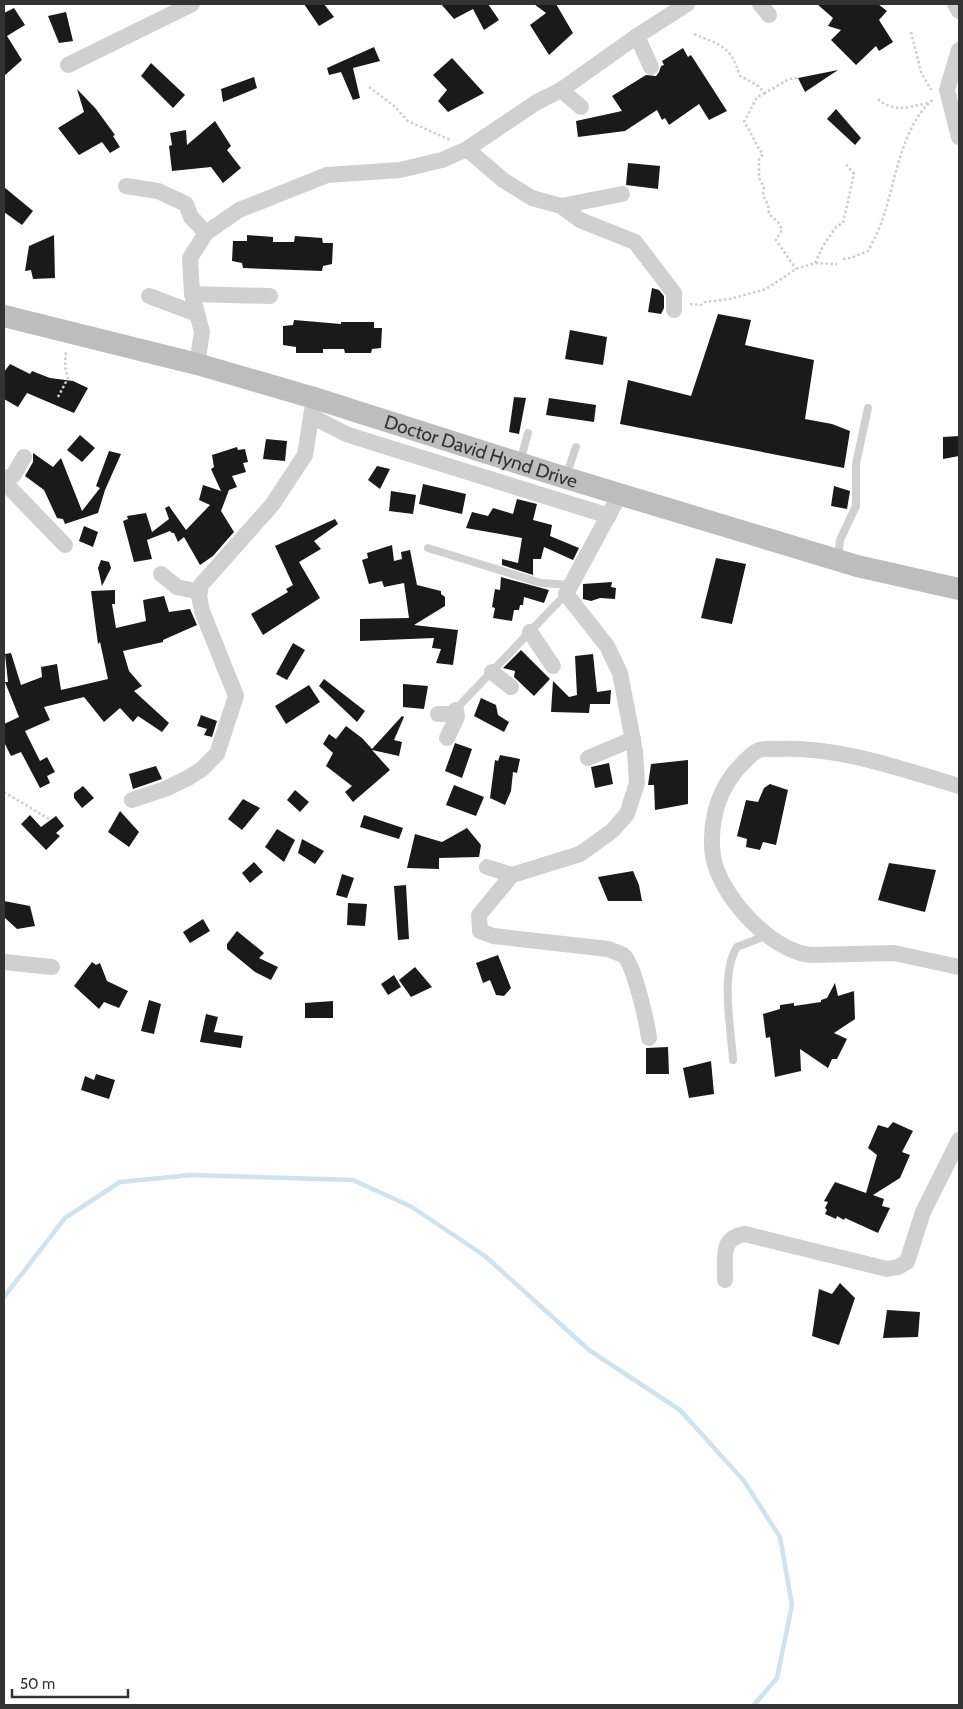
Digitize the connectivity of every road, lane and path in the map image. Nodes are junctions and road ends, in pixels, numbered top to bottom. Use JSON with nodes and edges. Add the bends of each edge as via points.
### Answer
{"nodes":[{"id":1,"x":192,"y":4,"type":"edge"},
{"id":2,"x":688,"y":4,"type":"edge"},
{"id":3,"x":955,"y":4,"type":"edge"},
{"id":4,"x":664,"y":10,"type":"edge"},
{"id":5,"x":959,"y":11,"type":"edge"},
{"id":6,"x":911,"y":32,"type":"dead end"},
{"id":7,"x":694,"y":34,"type":"dead end"},
{"id":8,"x":636,"y":36,"type":"junction"},
{"id":9,"x":959,"y":50,"type":"edge"},
{"id":10,"x":68,"y":65,"type":"dead end"},
{"id":11,"x":652,"y":67,"type":"dead end"},
{"id":12,"x":798,"y":78,"type":"dead end"},
{"id":13,"x":369,"y":87,"type":"dead end"},
{"id":14,"x":561,"y":90,"type":"junction"},
{"id":15,"x":765,"y":93,"type":"junction"},
{"id":16,"x":878,"y":98,"type":"dead end"},
{"id":17,"x":930,"y":102,"type":"junction"},
{"id":18,"x":581,"y":107,"type":"dead end"},
{"id":19,"x":959,"y":137,"type":"edge"},
{"id":20,"x":466,"y":149,"type":"junction"},
{"id":21,"x":845,"y":163,"type":"dead end"},
{"id":22,"x":126,"y":186,"type":"dead end"},
{"id":23,"x":622,"y":194,"type":"dead end"},
{"id":24,"x":561,"y":206,"type":"junction"},
{"id":25,"x":206,"y":232,"type":"junction"},
{"id":26,"x":843,"y":259,"type":"dead end"},
{"id":27,"x":816,"y":263,"type":"junction"},
{"id":28,"x":837,"y":264,"type":"dead end"},
{"id":29,"x":796,"y":269,"type":"junction"},
{"id":30,"x":192,"y":294,"type":"junction"},
{"id":31,"x":150,"y":296,"type":"dead end"},
{"id":32,"x":270,"y":296,"type":"dead end"},
{"id":33,"x":674,"y":306,"type":"joint"},
{"id":34,"x":197,"y":314,"type":"junction"},
{"id":35,"x":4,"y":316,"type":"edge"},
{"id":36,"x":77,"y":334,"type":"junction"},
{"id":37,"x":197,"y":364,"type":"junction"},
{"id":38,"x":58,"y":397,"type":"dead end"},
{"id":39,"x":313,"y":407,"type":"junction"},
{"id":40,"x":868,"y":408,"type":"dead end"},
{"id":41,"x":528,"y":433,"type":"dead end"},
{"id":42,"x":576,"y":447,"type":"dead end"},
{"id":43,"x":24,"y":457,"type":"dead end"},
{"id":44,"x":520,"y":463,"type":"junction"},
{"id":45,"x":4,"y":478,"type":"edge"},
{"id":46,"x":566,"y":478,"type":"junction"},
{"id":47,"x":4,"y":482,"type":"edge"},
{"id":48,"x":620,"y":494,"type":"junction"},
{"id":49,"x":609,"y":516,"type":"junction"},
{"id":50,"x":65,"y":545,"type":"dead end"},
{"id":51,"x":428,"y":548,"type":"dead end"},
{"id":52,"x":838,"y":561,"type":"junction"},
{"id":53,"x":161,"y":574,"type":"dead end"},
{"id":54,"x":959,"y":589,"type":"edge"},
{"id":55,"x":569,"y":590,"type":"junction"},
{"id":56,"x":200,"y":592,"type":"junction"},
{"id":57,"x":530,"y":632,"type":"junction"},
{"id":58,"x":552,"y":666,"type":"dead end"},
{"id":59,"x":492,"y":672,"type":"junction"},
{"id":60,"x":511,"y":688,"type":"dead end"},
{"id":61,"x":455,"y":713,"type":"joint"},
{"id":62,"x":448,"y":738,"type":"dead end"},
{"id":63,"x":632,"y":738,"type":"junction"},
{"id":64,"x":588,"y":758,"type":"dead end"},
{"id":65,"x":959,"y":786,"type":"edge"},
{"id":66,"x":4,"y":792,"type":"edge"},
{"id":67,"x":132,"y":800,"type":"dead end"},
{"id":68,"x":49,"y":819,"type":"dead end"},
{"id":69,"x":487,"y":867,"type":"dead end"},
{"id":70,"x":512,"y":875,"type":"junction"},
{"id":71,"x":768,"y":935,"type":"junction"},
{"id":72,"x":4,"y":962,"type":"edge"},
{"id":73,"x":52,"y":967,"type":"dead end"},
{"id":74,"x":959,"y":967,"type":"edge"},
{"id":75,"x":649,"y":1038,"type":"dead end"},
{"id":76,"x":733,"y":1060,"type":"dead end"},
{"id":77,"x":959,"y":1140,"type":"edge"},
{"id":78,"x":725,"y":1280,"type":"dead end"}],
"edges":[{"from":1,"to":10,"type":"street"},
{"from":2,"to":4,"type":"street"},
{"from":3,"to":5,"type":"street"},
{"from":4,"to":8,"type":"street"},
{"from":6,"to":17,"type":"path","via":[[921,72],[936,98]]},
{"from":7,"to":15,"type":"path","via":[[725,47],[734,57],[740,76],[757,84]]},
{"from":8,"to":11,"type":"street"},
{"from":8,"to":14,"type":"street"},
{"from":9,"to":19,"type":"street","via":[[947,90]]},
{"from":12,"to":15,"type":"path","via":[[789,79]]},
{"from":13,"to":20,"type":"path","via":[[408,121]]},
{"from":14,"to":18,"type":"street"},
{"from":14,"to":20,"type":"street"},
{"from":15,"to":29,"type":"path","via":[[757,98],[744,122],[763,154],[759,159],[759,178],[769,214],[782,230],[776,240]]},
{"from":16,"to":17,"type":"path","via":[[893,108]]},
{"from":17,"to":26,"type":"path","via":[[908,139],[885,211],[868,251]]},
{"from":20,"to":24,"type":"street","via":[[503,180],[532,198]]},
{"from":20,"to":25,"type":"street","via":[[442,160],[400,170],[327,175],[239,210]]},
{"from":21,"to":27,"type":"path","via":[[854,174],[849,204],[843,222],[823,246]]},
{"from":22,"to":25,"type":"street","via":[[158,191],[186,204],[191,217]]},
{"from":23,"to":24,"type":"street"},
{"from":24,"to":33,"type":"street","via":[[580,220],[635,242],[674,293]]},
{"from":25,"to":30,"type":"street","via":[[190,258]]},
{"from":27,"to":28,"type":"path"},
{"from":27,"to":29,"type":"path"},
{"from":29,"to":33,"type":"path","via":[[766,289],[701,305]]},
{"from":30,"to":32,"type":"street"},
{"from":30,"to":34,"type":"street"},
{"from":31,"to":34,"type":"street"},
{"from":34,"to":37,"type":"street","via":[[202,332]]},
{"from":35,"to":36,"type":"main road","name":"Doctor David Hynd Drive"},
{"from":36,"to":37,"type":"main road","name":"Doctor David Hynd Drive"},
{"from":36,"to":38,"type":"path","via":[[65,351],[68,378]]},
{"from":37,"to":39,"type":"main road","name":"Doctor David Hynd Drive"},
{"from":39,"to":44,"type":"main road","name":"Doctor David Hynd Drive"},
{"from":39,"to":49,"type":"street","via":[[359,438],[453,470]]},
{"from":39,"to":56,"type":"street","via":[[305,455],[272,505],[210,574],[201,585]]},
{"from":40,"to":52,"type":"lane","via":[[856,464],[856,506],[840,540]]},
{"from":41,"to":44,"type":"lane"},
{"from":42,"to":46,"type":"lane"},
{"from":43,"to":45,"type":"street","via":[[13,476]]},
{"from":44,"to":46,"type":"main road","name":"Doctor David Hynd Drive"},
{"from":46,"to":48,"type":"main road","name":"Doctor David Hynd Drive"},
{"from":47,"to":50,"type":"street"},
{"from":48,"to":49,"type":"street"},
{"from":48,"to":52,"type":"main road","name":"Doctor David Hynd Drive"},
{"from":49,"to":55,"type":"street"},
{"from":51,"to":55,"type":"lane"},
{"from":52,"to":54,"type":"main road","name":"Doctor David Hynd Drive"},
{"from":53,"to":56,"type":"street","via":[[177,587]]},
{"from":55,"to":57,"type":"lane"},
{"from":55,"to":63,"type":"street","via":[[607,646],[620,673]]},
{"from":56,"to":67,"type":"street","via":[[202,611],[236,696],[232,711],[217,754],[202,769],[165,789]]},
{"from":57,"to":58,"type":"street"},
{"from":57,"to":59,"type":"lane"},
{"from":59,"to":60,"type":"street"},
{"from":59,"to":61,"type":"lane"},
{"from":61,"to":62,"type":"street","via":[[457,717]]},
{"from":63,"to":64,"type":"street"},
{"from":63,"to":70,"type":"street","via":[[637,783],[627,814],[612,832],[580,854]]},
{"from":65,"to":71,"type":"street","via":[[855,756],[798,748],[759,749],[725,784],[714,814],[712,836],[717,871],[757,928]]},
{"from":66,"to":68,"type":"path"},
{"from":69,"to":70,"type":"street"},
{"from":70,"to":75,"type":"street","via":[[479,915],[480,931],[492,936],[608,949],[624,956],[646,1013]]},
{"from":71,"to":74,"type":"street","via":[[800,954],[894,953]]},
{"from":71,"to":76,"type":"lane","via":[[737,947],[730,962],[728,983]]},
{"from":72,"to":73,"type":"street"},
{"from":77,"to":78,"type":"street","via":[[923,1212],[907,1262],[887,1269],[745,1234],[734,1236],[728,1243]]}]}
